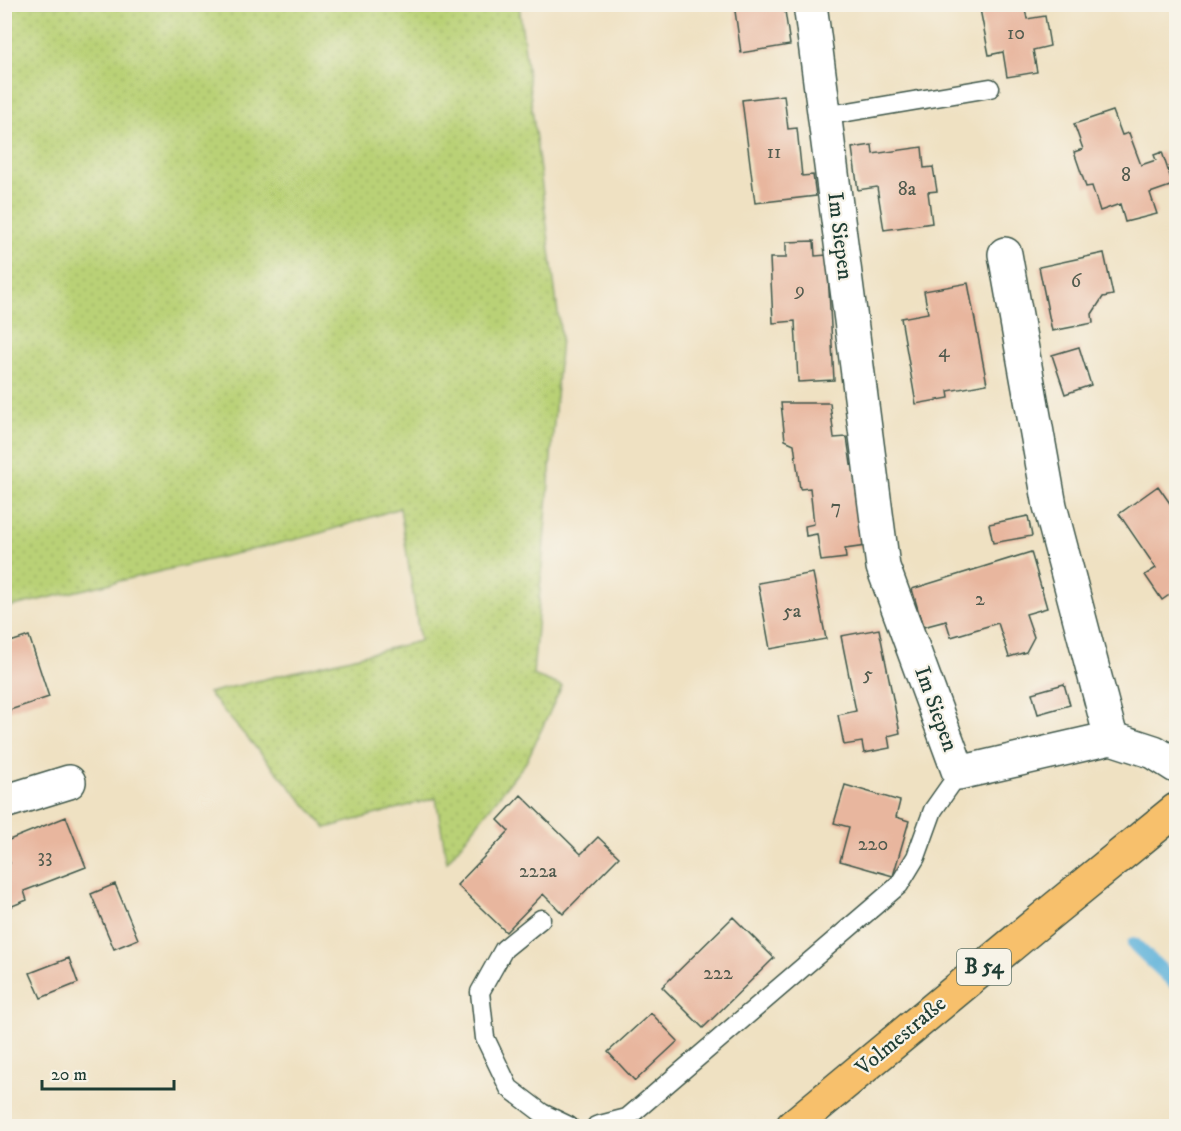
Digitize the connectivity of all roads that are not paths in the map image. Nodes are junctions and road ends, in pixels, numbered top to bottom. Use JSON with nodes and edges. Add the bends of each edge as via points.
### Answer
{"nodes":[{"id":1,"x":810,"y":4,"type":"edge"},
{"id":2,"x":990,"y":88,"type":"dead end"},
{"id":3,"x":824,"y":116,"type":"junction"},
{"id":4,"x":1005,"y":254,"type":"dead end"},
{"id":5,"x":1111,"y":738,"type":"junction"},
{"id":6,"x":1176,"y":766,"type":"edge"},
{"id":7,"x":959,"y":772,"type":"junction"},
{"id":8,"x":69,"y":782,"type":"dead end"},
{"id":9,"x":4,"y":802,"type":"edge"},
{"id":10,"x":1176,"y":810,"type":"edge"},
{"id":11,"x":541,"y":919,"type":"dead end"},
{"id":12,"x":569,"y":1126,"type":"edge"},
{"id":13,"x":596,"y":1126,"type":"edge"},
{"id":14,"x":793,"y":1126,"type":"edge"}],
"edges":[{"from":1,"to":3,"type":"street","name":"Im Siepen"},
{"from":2,"to":3,"type":"lane"},
{"from":3,"to":7,"type":"street","name":"Im Siepen","via":[[883,567]]},
{"from":4,"to":5,"type":"street","via":[[1050,507]]},
{"from":5,"to":6,"type":"street","via":[[1154,752]]},
{"from":5,"to":7,"type":"street","name":"Im Siepen"},
{"from":7,"to":13,"type":"lane","via":[[933,810],[916,857],[899,885],[627,1118]]},
{"from":8,"to":9,"type":"street"},
{"from":10,"to":14,"type":"main road","name":"Volmestraße","number":"B 54"},
{"from":11,"to":12,"type":"lane","via":[[504,949],[480,992],[484,1038],[509,1088],[542,1113]]}]}
